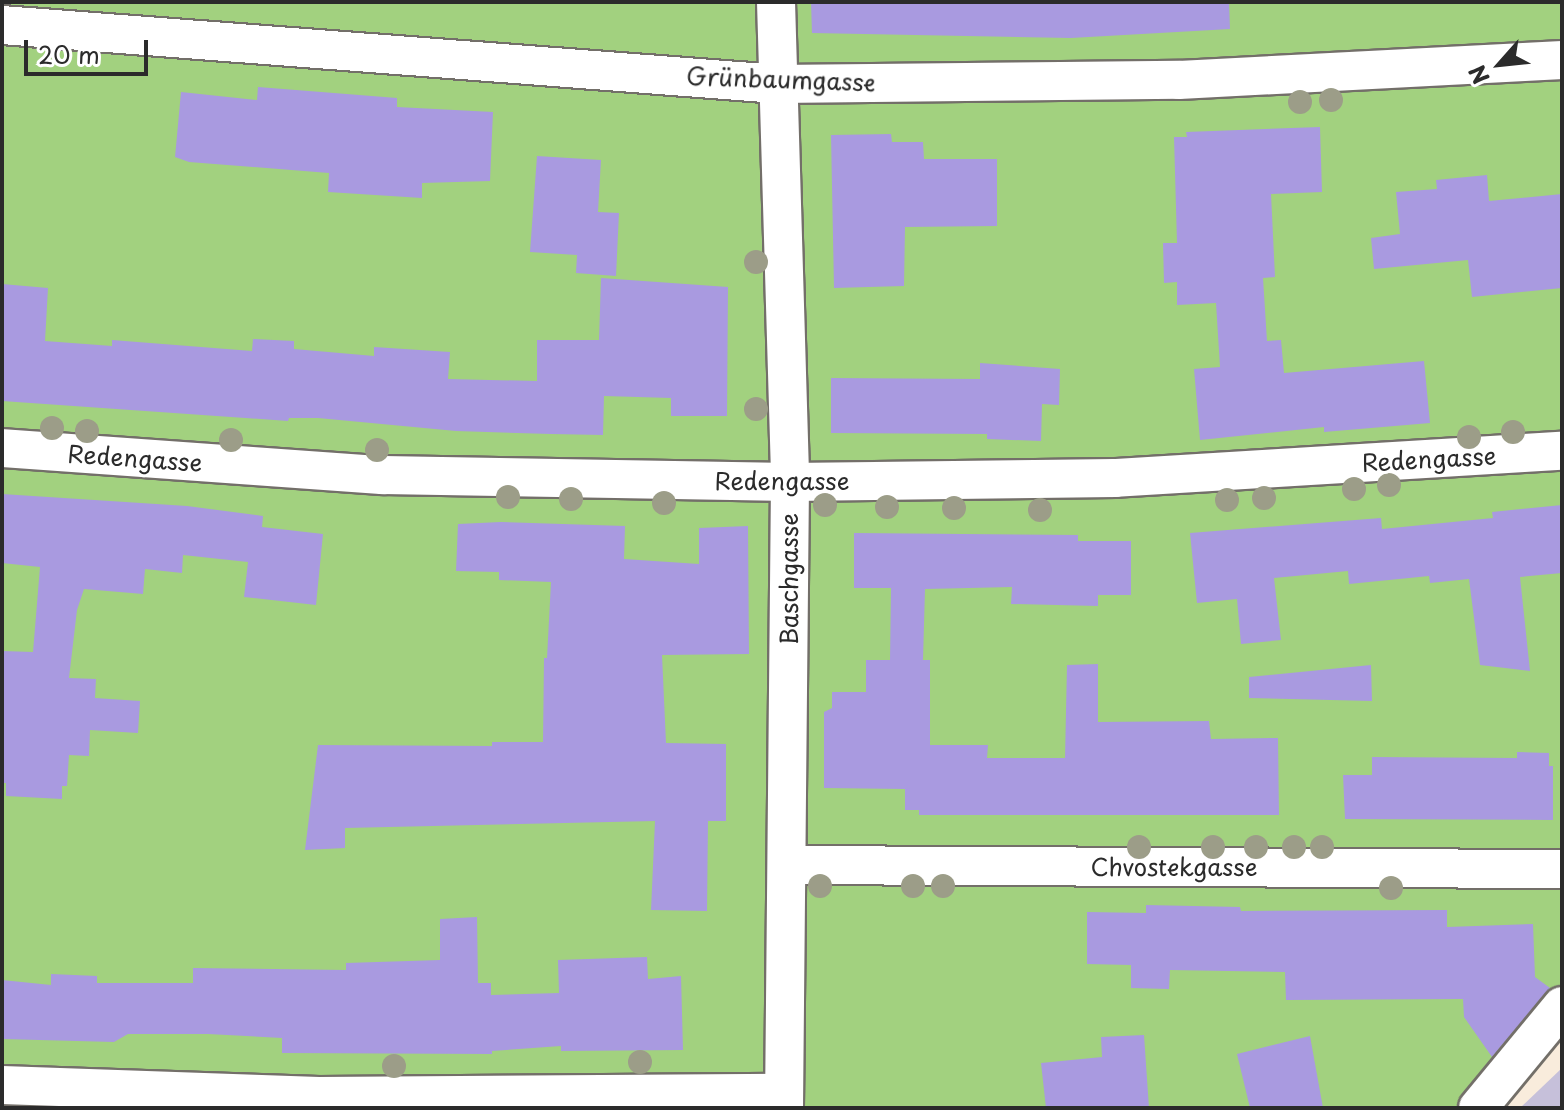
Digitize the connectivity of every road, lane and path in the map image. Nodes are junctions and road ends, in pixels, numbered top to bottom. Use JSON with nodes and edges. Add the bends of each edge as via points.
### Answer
{"nodes":[{"id":1,"x":776,"y":2,"type":"edge"},
{"id":2,"x":2,"y":25,"type":"edge"},
{"id":3,"x":1562,"y":60,"type":"edge"},
{"id":4,"x":777,"y":84,"type":"junction"},
{"id":5,"x":2,"y":448,"type":"edge"},
{"id":6,"x":1562,"y":451,"type":"edge"},
{"id":7,"x":790,"y":482,"type":"junction"},
{"id":8,"x":787,"y":865,"type":"junction"},
{"id":9,"x":1562,"y":869,"type":"edge"},
{"id":10,"x":1562,"y":1006,"type":"edge"},
{"id":11,"x":2,"y":1085,"type":"edge"},
{"id":12,"x":784,"y":1100,"type":"edge"},
{"id":13,"x":1478,"y":1108,"type":"edge"}],
"edges":[{"from":1,"to":4,"type":"street","name":"Baschgasse"},
{"from":2,"to":4,"type":"street","name":"Grünbaumgasse"},
{"from":3,"to":4,"type":"street","name":"Grünbaumgasse","via":[[1179,80]]},
{"from":4,"to":7,"type":"street","name":"Baschgasse"},
{"from":5,"to":7,"type":"street","name":"Redengasse","via":[[383,475]]},
{"from":6,"to":7,"type":"street","name":"Redengasse","via":[[1115,478]]},
{"from":7,"to":8,"type":"street","name":"Baschgasse"},
{"from":8,"to":9,"type":"street","name":"Chvostekgasse"},
{"from":8,"to":12,"type":"street","name":"Baschgasse"},
{"from":10,"to":13,"type":"street"},
{"from":11,"to":12,"type":"street","via":[[319,1096]]}]}
